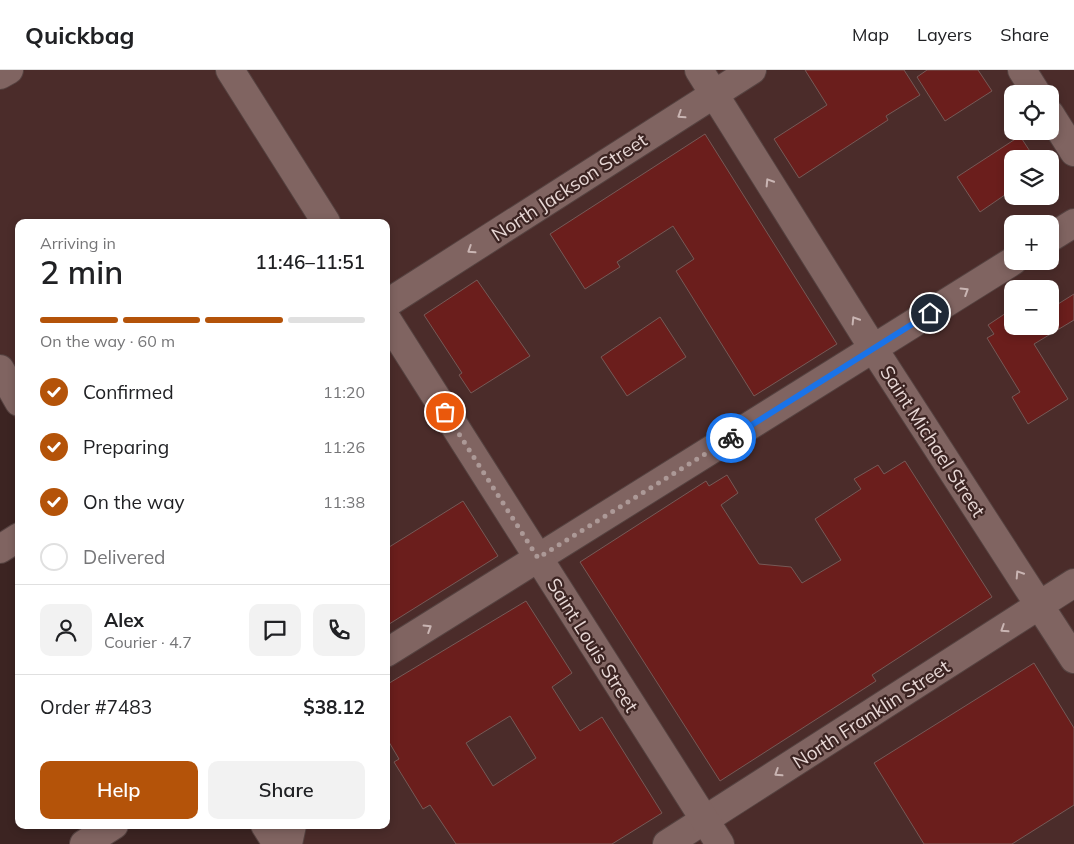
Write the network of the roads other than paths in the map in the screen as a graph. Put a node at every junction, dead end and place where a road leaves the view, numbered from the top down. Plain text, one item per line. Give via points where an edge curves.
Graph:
1 (9, 70) edge
2 (230, 70) edge
3 (699, 70) edge
4 (752, 70) edge
5 (1022, 70) edge
6 (0, 75) edge
7 (1031, 85) edge
8 (714, 94) junction
9 (1059, 128) edge
10 (1074, 152) edge
11 (324, 219) edge
12 (1074, 223) edge
13 (1059, 232) edge
14 (1004, 267) edge
15 (390, 301) edge
16 (390, 324) edge
17 (873, 348) junction
18 (0, 369) edge
19 (15, 395) edge
20 (15, 540) edge
21 (0, 549) edge
22 (538, 558) junction
23 (1074, 583) edge
24 (1040, 606) junction
25 (390, 650) edge
26 (1074, 659) edge
27 (704, 820) junction
28 (108, 829) edge
29 (267, 829) edge
30 (291, 829) edge
31 (84, 844) edge
32 (276, 844) edge
33 (288, 844) edge
34 (667, 844) edge
35 (720, 844) edge

1 - 6 street
2 - 11 street
3 - 8 street, Saint Michael Street
4 - 8 street, North Jackson Street
5 - 7 street
8 -> 15 street, North Jackson Street
17 -> 8 street, Saint Michael Street
9 - 10 street
12 - 13 street
17 -> 14 street
16 - 22 street, Saint Louis Street
17 - 22 street
24 -> 17 street, Saint Michael Street
18 - 19 street
20 - 21 street
25 -> 22 street
22 - 27 street, Saint Louis Street
23 - 24 street, North Franklin Street
24 - 26 street, Saint Michael Street
24 -> 27 street, North Franklin Street
27 - 34 street, North Franklin Street
27 - 35 street, Saint Louis Street
28 - 31 street
29 - 32 street
30 - 33 street

